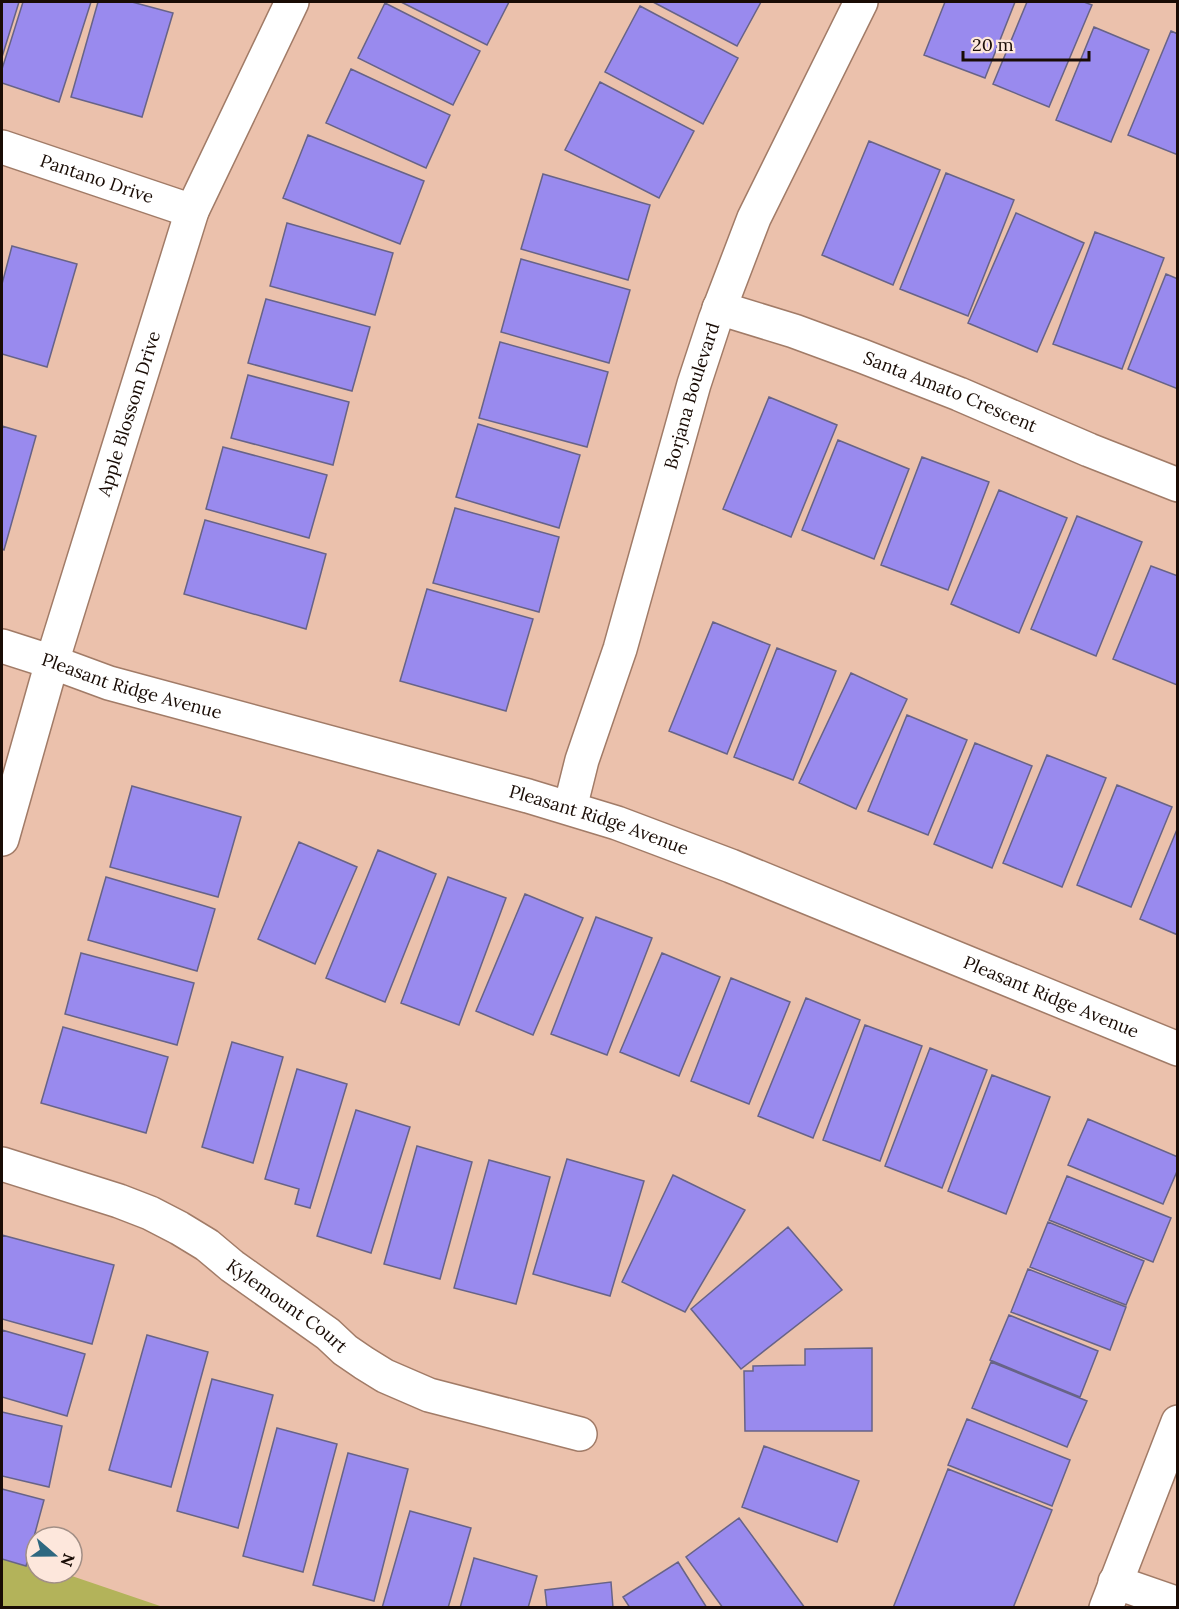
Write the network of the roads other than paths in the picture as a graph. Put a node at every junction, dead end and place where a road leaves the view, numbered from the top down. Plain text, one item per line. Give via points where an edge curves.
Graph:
1 (292, 2) edge
2 (861, 2) edge
3 (2, 147) edge
4 (192, 211) junction
5 (719, 308) junction
6 (1178, 485) edge
7 (2, 646) edge
8 (52, 662) junction
9 (570, 808) junction
10 (2, 839) edge
11 (1178, 1049) edge
12 (2, 1164) edge
13 (1178, 1422) edge
14 (580, 1434) dead end
15 (1111, 1595) edge
16 (1178, 1604) edge

1 - 4 street, Apple Blossom Drive
2 - 5 street, Borjana Boulevard via 754,218
3 - 4 street, Pantano Drive
4 - 8 street, Apple Blossom Drive
5 - 6 street, Santa Amato Crescent via 862,356
5 - 9 street, Borjana Boulevard
7 - 8 street, Pleasant Ridge Avenue
8 - 9 street, Pleasant Ridge Avenue via 109,682
8 - 10 street, Apple Blossom Drive
9 - 11 street, Pleasant Ridge Avenue via 730,866
12 - 14 street, Kylemount Court via 119,1201 179,1228 355,1357 406,1386
13 - 15 street
15 - 16 street

